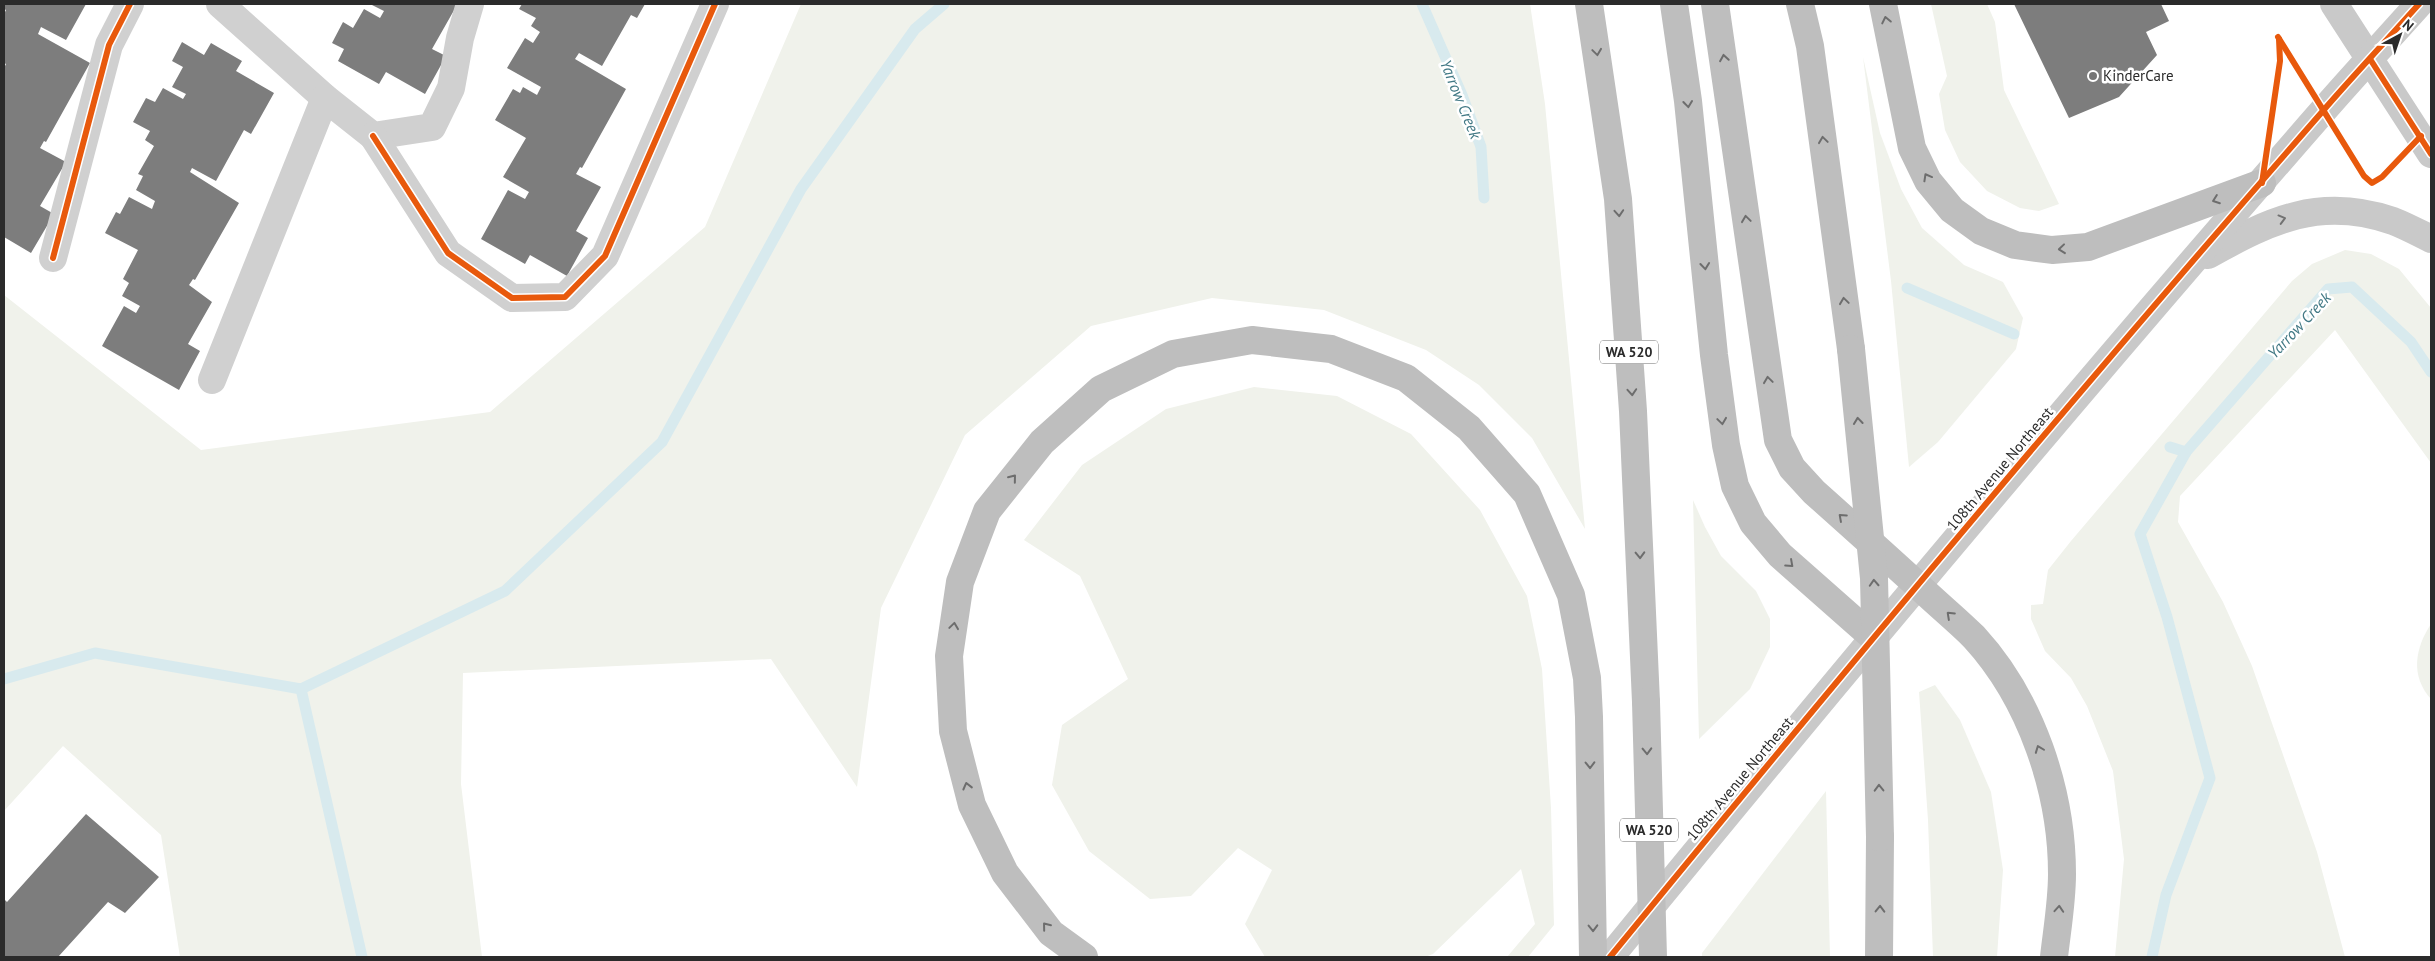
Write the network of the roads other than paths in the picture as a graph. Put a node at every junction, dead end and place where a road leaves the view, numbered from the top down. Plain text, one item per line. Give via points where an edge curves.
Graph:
1 (130, 4) edge
2 (470, 4) edge
3 (715, 4) edge
4 (1589, 4) edge
5 (1674, 4) edge
6 (1715, 4) edge
7 (1800, 4) edge
8 (1883, 4) edge
9 (2334, 4) edge
10 (2419, 4) edge
11 (232, 8) edge
12 (2370, 59) junction
13 (325, 98) junction
14 (373, 136) junction
15 (2431, 154) edge
16 (2262, 183) junction
17 (2431, 239) edge
18 (53, 258) dead end
19 (2191, 264) junction
20 (212, 380) dead end
21 (1918, 585) junction
22 (1874, 638) junction
23 (1084, 957) edge
24 (1593, 957) edge
25 (1610, 957) edge
26 (1653, 957) edge
27 (1879, 957) edge
28 (2054, 957) edge

1 - 18 street via 110,45
2 - 14 street via 451,88 432,127
3 - 14 street via 605,256 565,296 512,298 448,253
4 -> 26 highway, WA 520, bridge via 1618,199 1633,411
5 -> 22 highway via 1688,101 1714,355 1735,486 1753,523 1780,555
21 -> 6 highway via 1814,492 1792,468 1778,440
27 -> 7 highway, bridge via 1880,836 1874,578 1851,349 1810,46
16 -> 8 highway via 2088,247 2052,250 2015,245 1981,231 1952,210 1928,181 1912,148
9 - 12 main road
10 - 12 main road, 108th Avenue Northeast
11 - 13 street
12 - 15 main road
12 - 16 main road, 108th Avenue Northeast
13 - 14 street
13 - 20 street
16 - 19 main road, 108th Avenue Northeast
19 -> 17 main road via 2274,221 2303,213 2362,213 2394,221
19 - 21 main road, 108th Avenue Northeast
21 - 22 main road, 108th Avenue Northeast
28 -> 21 highway via 2062,875 2060,832 2040,750 2015,697 1988,655
22 - 25 main road, 108th Avenue Northeast
23 -> 24 highway via 1051,933 1005,873 972,805 953,732 949,656 959,591 986,511 1042,442 1101,389 1173,354 1252,340 1331,349 1406,378 1469,428 1527,494 1571,595 1587,678

